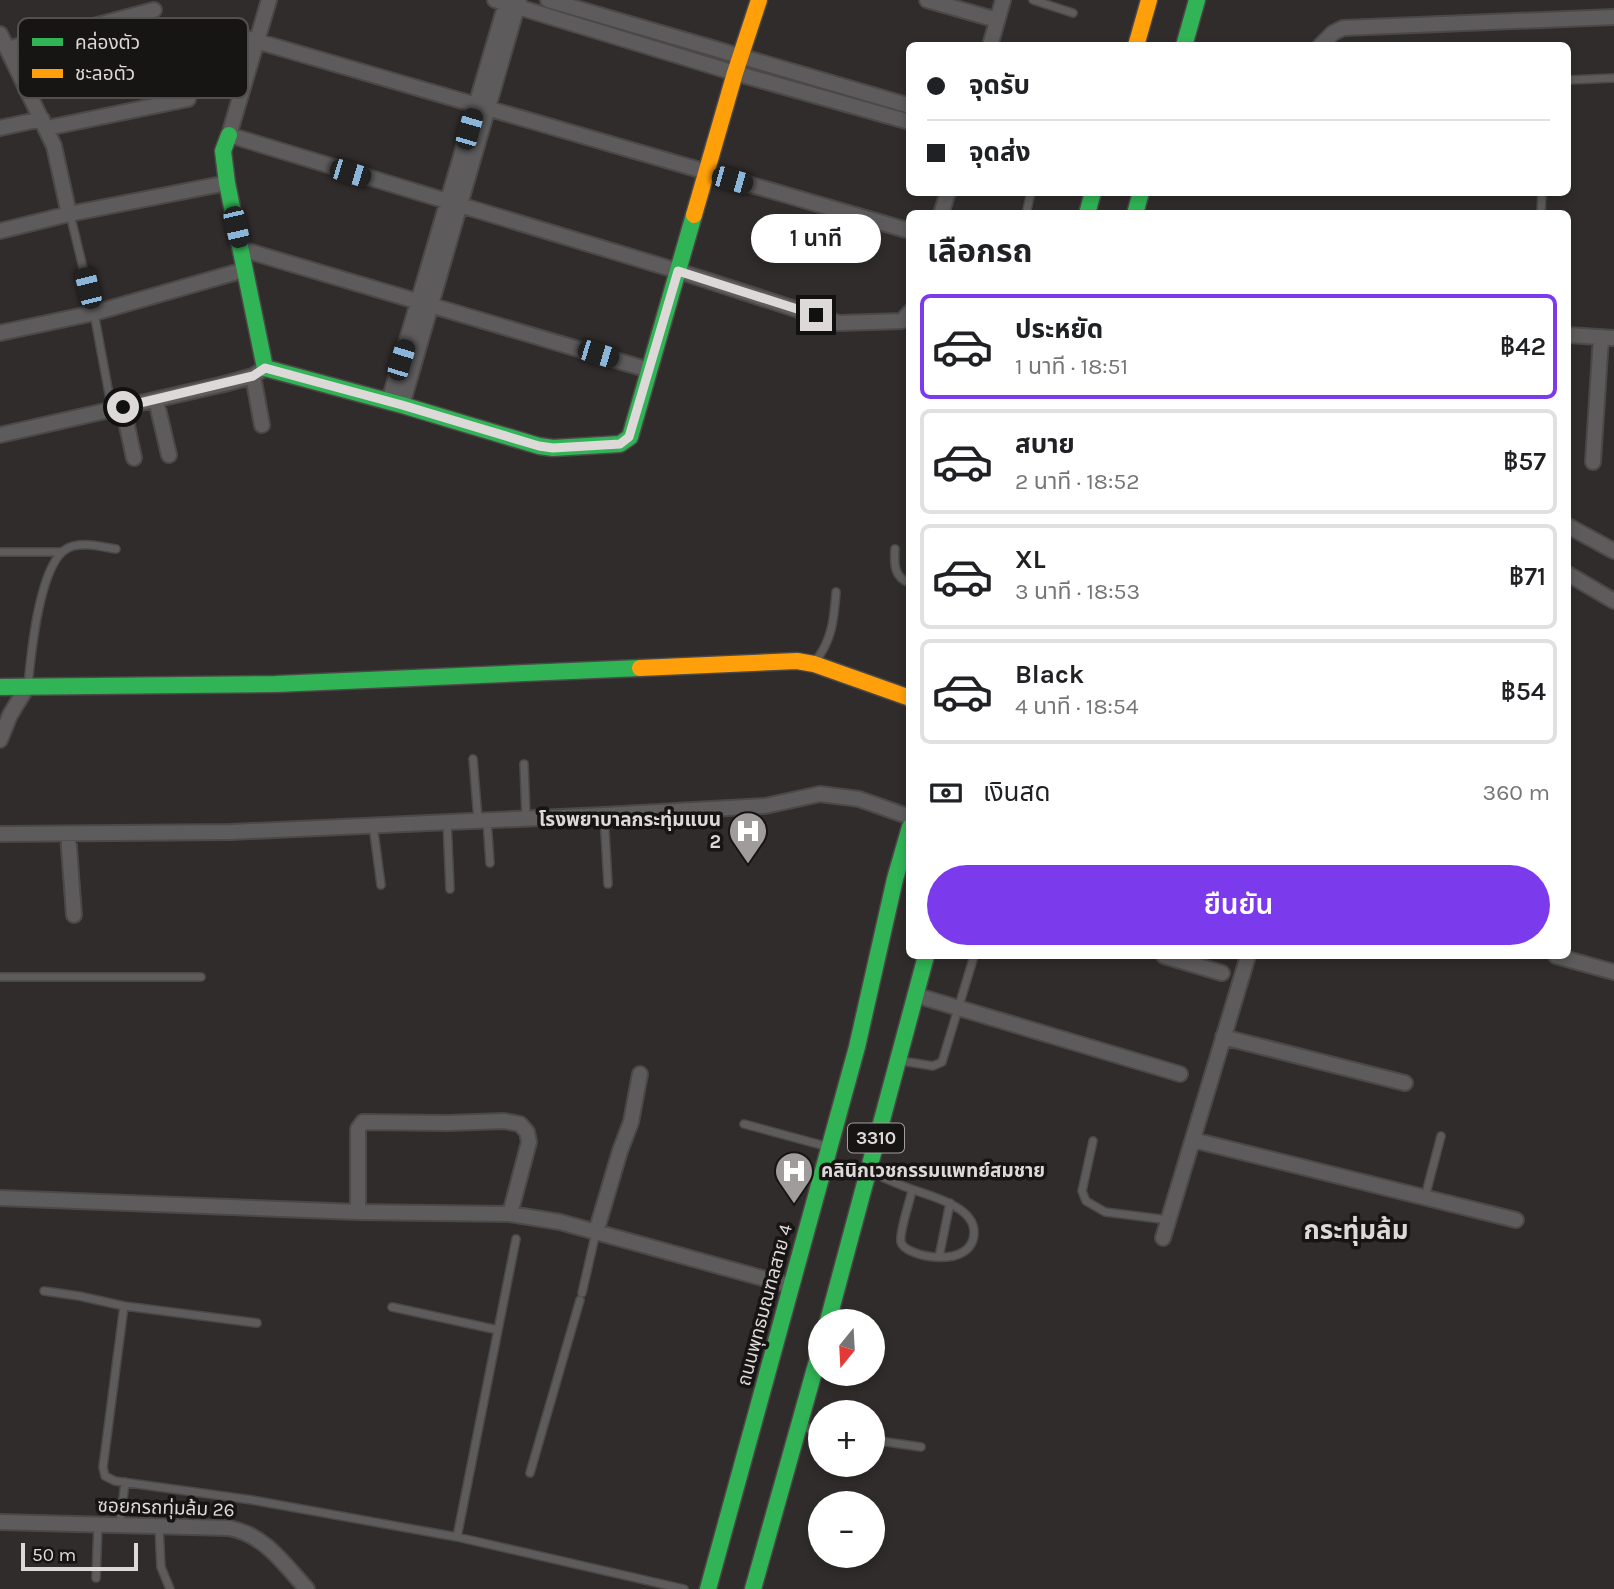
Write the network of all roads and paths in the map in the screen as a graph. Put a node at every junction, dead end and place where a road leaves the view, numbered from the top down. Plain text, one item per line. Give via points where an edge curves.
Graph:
1 (269, 0) edge
2 (548, 0) edge
3 (759, 0) edge
4 (927, 0) edge
5 (1003, 0) edge
6 (1033, 0) edge
7 (1149, 0) edge
8 (1197, 0) edge
9 (509, 2) edge
10 (154, 10) dead end
11 (1073, 13) dead end
12 (1614, 17) edge
13 (124, 18) edge
14 (997, 20) junction
15 (0, 34) edge
16 (248, 39) edge
17 (256, 42) junction
18 (991, 42) edge
19 (1137, 42) edge
20 (1185, 42) edge
21 (1324, 42) edge
22 (18, 46) edge
23 (7, 49) junction
24 (741, 57) junction
25 (248, 70) edge
26 (18, 71) edge
27 (735, 73) junction
28 (1614, 78) edge
29 (1571, 80) edge
30 (31, 98) edge
31 (240, 98) edge
32 (188, 100) dead end
33 (906, 105) edge
34 (482, 107) junction
35 (906, 121) edge
36 (44, 124) junction
37 (0, 128) edge
38 (229, 135) junction
39 (707, 172) junction
40 (226, 183) junction
41 (454, 204) junction
42 (69, 214) junction
43 (0, 230) edge
44 (906, 230) edge
45 (241, 249) junction
46 (244, 270) junction
47 (678, 271) junction
48 (425, 304) junction
49 (94, 313) junction
50 (906, 316) edge
51 (0, 332) edge
52 (1571, 335) edge
53 (1608, 338) edge
54 (649, 370) junction
55 (259, 372) junction
56 (156, 400) junction
57 (395, 403) junction
58 (118, 409) junction
59 (262, 425) dead end
60 (0, 435) edge
61 (169, 455) dead end
62 (134, 458) dead end
63 (1593, 462) dead end
64 (1571, 528) edge
65 (116, 549) dead end
66 (895, 549) dead end
67 (1614, 551) edge
68 (0, 552) edge
69 (62, 552) junction
70 (1571, 576) edge
71 (906, 582) edge
72 (836, 592) dead end
73 (1614, 601) edge
74 (814, 664) junction
75 (0, 687) edge
76 (27, 687) junction
77 (906, 697) edge
78 (0, 740) edge
79 (473, 759) dead end
80 (524, 764) dead end
81 (604, 815) junction
82 (906, 816) edge
83 (526, 817) junction
84 (482, 819) junction
85 (447, 821) junction
86 (373, 824) junction
87 (0, 834) edge
88 (68, 834) junction
89 (906, 841) edge
90 (490, 863) dead end
91 (381, 884) dead end
92 (608, 884) dead end
93 (450, 889) dead end
94 (74, 915) dead end
95 (925, 959) edge
96 (973, 959) edge
97 (1174, 959) edge
98 (1247, 959) edge
99 (1567, 959) edge
100 (1614, 972) edge
101 (1222, 973) dead end
102 (0, 977) edge
103 (201, 977) dead end
104 (915, 995) junction
105 (959, 1007) junction
106 (1223, 1037) junction
107 (897, 1060) junction
108 (640, 1074) dead end
109 (1180, 1074) dead end
110 (1405, 1083) dead end
111 (744, 1124) dead end
112 (1441, 1136) dead end
113 (1193, 1140) junction
114 (1093, 1141) dead end
115 (830, 1147) junction
116 (867, 1170) junction
117 (912, 1189) junction
118 (1425, 1197) junction
119 (0, 1198) edge
120 (950, 1203) junction
121 (358, 1212) junction
122 (510, 1214) junction
123 (1170, 1220) junction
124 (1516, 1220) dead end
125 (596, 1232) junction
126 (1163, 1238) dead end
127 (516, 1239) dead end
128 (939, 1257) junction
129 (792, 1286) junction
130 (44, 1292) dead end
131 (124, 1306) junction
132 (392, 1307) dead end
133 (831, 1309) edge
134 (257, 1323) dead end
135 (498, 1330) junction
136 (811, 1386) edge
137 (800, 1427) junction
138 (808, 1429) edge
139 (885, 1442) edge
140 (920, 1447) dead end
141 (530, 1473) dead end
142 (125, 1482) junction
143 (0, 1522) edge
144 (98, 1525) junction
145 (120, 1525) junction
146 (159, 1526) junction
147 (457, 1537) junction
148 (96, 1578) dead end
149 (170, 1589) edge
150 (307, 1589) edge
151 (684, 1589) edge
152 (708, 1589) edge
153 (753, 1589) edge

1 - 17 street
2 - 24 street
3 - 24 street
4 - 14 street
5 - 14 street
6 - 11 lane
7 - 19 street
8 - 20 street
9 - 27 street
9 - 34 street
10 - 13 street
12 - 21 street via 1343,28
14 - 18 street
15 - 23 street
16 - 17 street
17 - 25 street
17 - 34 street
22 - 23 street
23 - 26 street
24 - 27 street
24 - 33 street
27 - 35 street
27 - 39 street
28 - 29 lane
30 - 36 street
31 - 38 street
32 - 36 street
34 - 39 street
34 - 41 street
36 - 37 street
36 - 42 street via 65,185
38 - 40 street via 223,151
38 - 41 street
39 - 44 street
39 - 47 street
40 - 42 street
40 - 45 street
41 - 47 street
41 - 48 street
42 - 43 street
42 - 49 lane
45 - 46 street
45 - 48 street
46 - 49 street
46 - 55 street
47 - 50 street via 839,323 902,321
47 - 54 street
48 - 54 street
48 - 57 street
49 - 51 street
49 - 58 lane
52 - 53 street
53 - 63 street
54 - 57 street via 629,437 620,444 539,446
55 - 56 street
55 - 57 street
55 - 59 street
56 - 58 street
56 - 61 street
58 - 60 street
58 - 62 street
64 - 67 street
65 - 69 lane via 74,546
66 - 71 lane via 897,575
68 - 69 lane
69 - 76 lane via 51,568 35,619
70 - 73 street
72 - 74 lane via 833,629
74 - 76 street via 655,666 276,684
74 - 77 street
75 - 76 street
76 - 78 street
79 - 84 lane
80 - 83 lane
81 - 82 street via 765,806 820,794 859,799
81 - 83 street
81 - 92 lane
83 - 84 street
84 - 85 street
84 - 90 lane
85 - 86 street
85 - 93 lane
86 - 88 street
86 - 91 lane
87 - 88 street
88 - 94 street
89 - 115 street, ถนนพุทธมณฑลสาย 4 / 3310
95 - 104 street, 3310
96 - 105 lane
97 - 101 street
98 - 106 street
99 - 100 street
102 - 103 lane
104 - 105 street
104 - 107 street, 3310
105 - 107 lane via 942,1062 933,1066
105 - 109 street
106 - 110 street
106 - 113 street
107 - 116 street, 3310
108 - 125 street via 631,1122
111 - 115 lane
112 - 118 lane
113 - 118 street
113 - 123 street
114 - 123 lane via 1082,1191 1086,1201 1105,1212
115 - 129 street, ถนนพุทธมณฑลสาย 4 / 3310
116 - 117 lane
116 - 133 street, 3310
117 - 120 lane
117 - 128 lane via 901,1243 911,1252
118 - 124 street
119 - 121 street
120 - 128 lane
120 - 128 lane via 971,1220 974,1232 961,1254
121 - 122 street
121 - 122 street via 358,1129 363,1122 504,1121 520,1124 528,1142
122 - 125 street
123 - 126 street
125 - 129 street
125 - 141 lane
127 - 135 lane
129 - 152 street, ถนนพุทธมณฑลสาย 4 / 3310
130 - 131 lane
131 - 134 lane
131 - 142 lane via 103,1472 108,1479
132 - 135 lane
135 - 147 lane
136 - 137 street
137 - 138 lane
137 - 153 street
139 - 140 lane
142 - 145 lane
142 - 147 lane
143 - 144 street, ซอยกรถทุ่มล้ม 26
144 - 145 street, ซอยกรถทุ่มล้ม 26
144 - 148 lane
145 - 146 street, ซอยกรถทุ่มล้ม 26
146 - 149 lane via 161,1567
146 - 150 street, ซอยกรถทุ่มล้ม 26 via 246,1531 266,1544
147 - 151 lane

